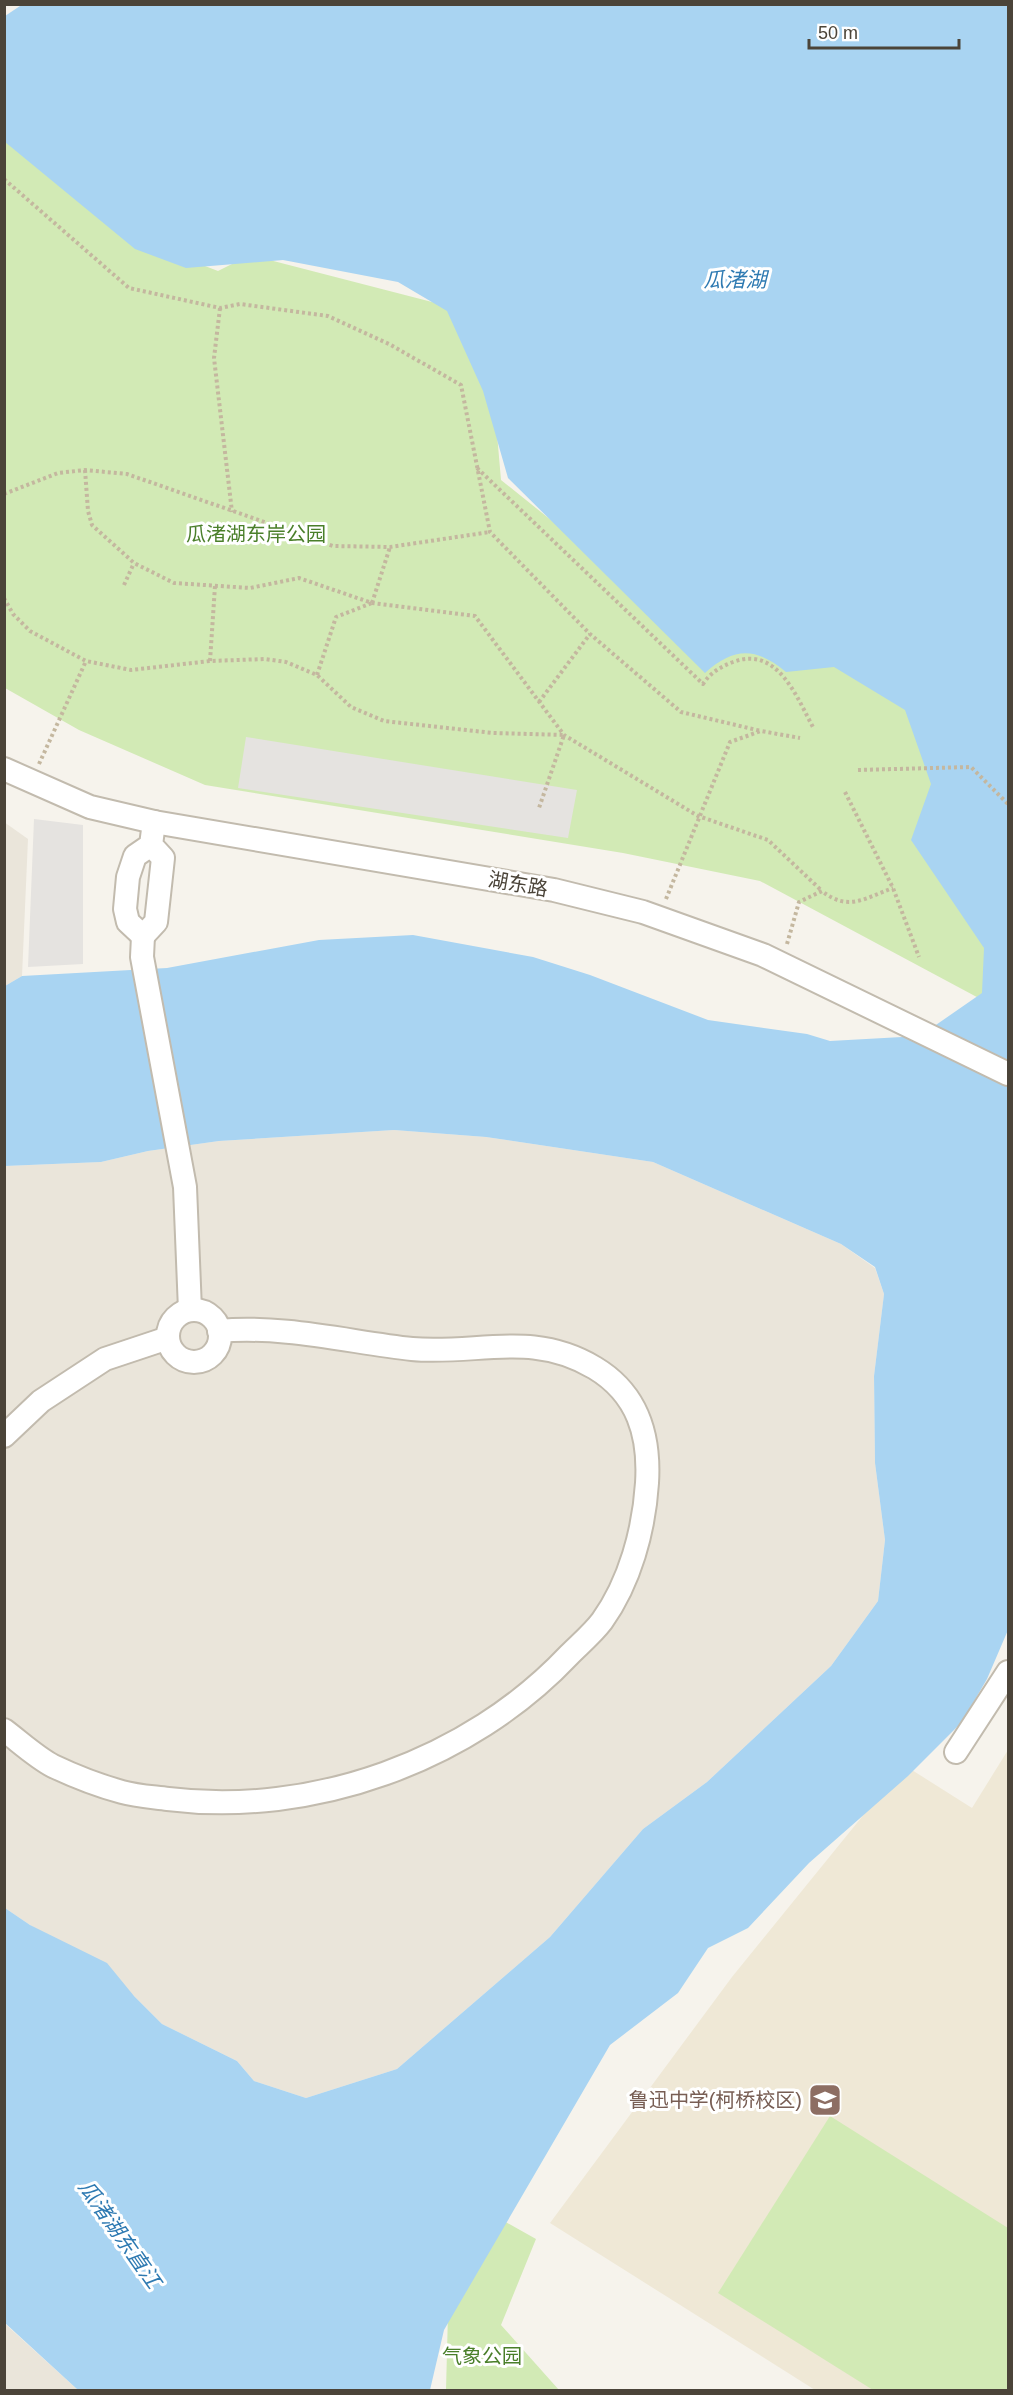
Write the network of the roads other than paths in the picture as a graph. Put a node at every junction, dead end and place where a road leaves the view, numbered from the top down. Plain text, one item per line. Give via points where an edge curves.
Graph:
1 (4, 770) edge
2 (154, 822) junction
3 (151, 845) junction
4 (142, 946) junction
5 (1008, 1074) edge
6 (190, 1310) junction
7 (219, 1331) junction
8 (168, 1338) junction
9 (4, 1436) edge
10 (1008, 1672) edge
11 (4, 1730) edge
12 (956, 1752) dead end

1 - 2 street, 湖东路 via 90,807
2 - 3 street
2 - 5 street, 湖东路 via 554,890 659,918 782,964
3 - 4 street via 164,858 156,922
3 - 4 street via 135,856 125,909
4 - 6 street via 185,1187
6 - 7 street via 211,1316
6 - 8 street via 172,1321
7 - 8 street via 212,1354 197,1361 181,1359
7 - 11 street via 271,1330 418,1349 512,1345 566,1355 595,1368 621,1388 644,1426 646,1502 624,1581 601,1621 523,1699 453,1744 374,1778 266,1802 199,1802 123,1793 51,1765
8 - 9 street via 105,1359 41,1401
10 - 12 street

